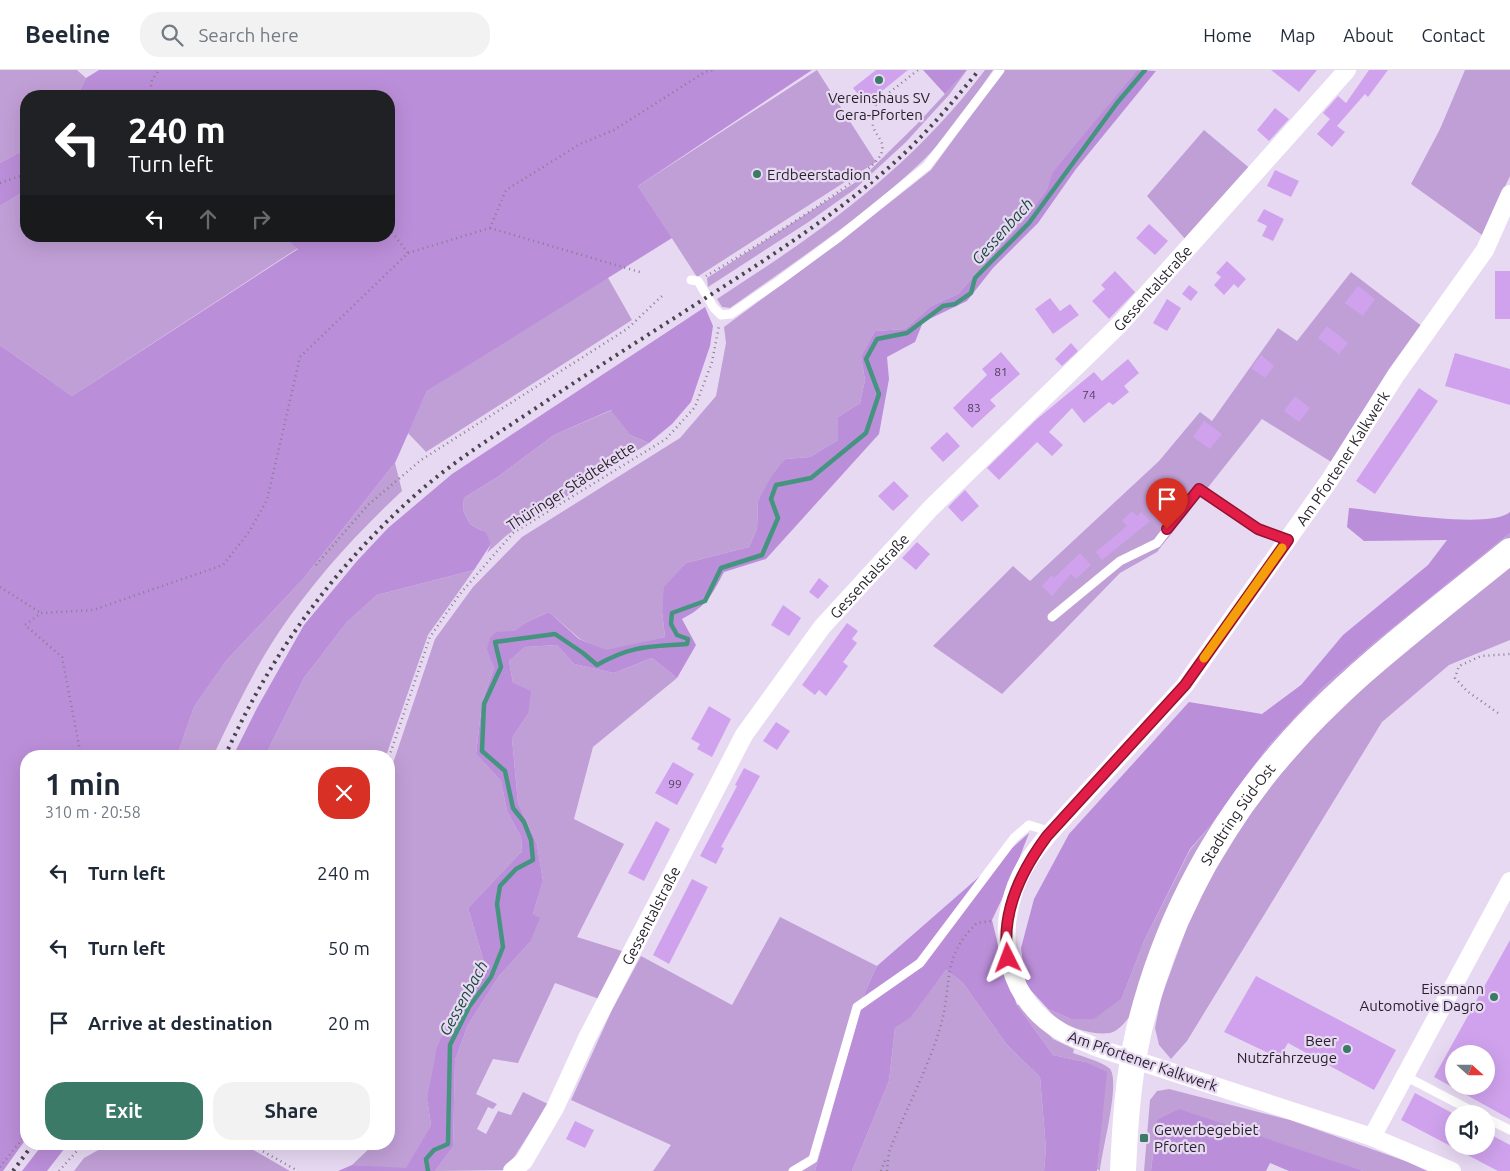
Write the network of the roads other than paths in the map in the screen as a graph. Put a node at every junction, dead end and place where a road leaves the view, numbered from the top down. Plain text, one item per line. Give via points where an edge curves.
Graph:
1 (1000, 70) edge
2 (1347, 70) edge
3 (1510, 194) edge
4 (695, 280) road end
5 (1288, 540) junction
6 (1510, 551) edge
7 (1052, 617) dead end
8 (1051, 832) junction
9 (1510, 881) edge
10 (1134, 1060) junction
11 (1405, 1076) junction
12 (1461, 1105) edge
13 (1495, 1122) edge
14 (1510, 1130) edge
15 (1372, 1137) junction
16 (512, 1171) edge
17 (793, 1171) edge
18 (1123, 1171) edge
19 (1452, 1171) edge

1 - 4 lane via 927,166 779,281 731,314 721,315
2 - 16 street, Gessentalstraße via 1120,324 930,509 822,627 744,735 554,1108 524,1161
3 - 5 street, Am Pfortener Kalkwerk via 1485,250 1396,375 1329,482
5 - 7 lane via 1258,529 1199,489 1156,543 1120,561
5 - 8 street, Am Pfortener Kalkwerk via 1185,685
6 - 10 main road, Stadtring Süd-Ost via 1331,700 1292,741 1234,813 1189,888 1168,938 1152,984
8 - 10 street, Am Pfortener Kalkwerk via 1028,861 1013,896 1006,947 1010,969 1019,993 1059,1031
8 - 17 lane via 1029,825 1014,838 920,963 857,1007 813,1159
9 - 11 street
10 - 15 street, Am Pfortener Kalkwerk
10 - 18 main road, Stadtring Süd-Ost
11 - 12 lane
11 - 15 street
13 - 14 lane
15 - 19 street, Am Pfortener Kalkwerk

